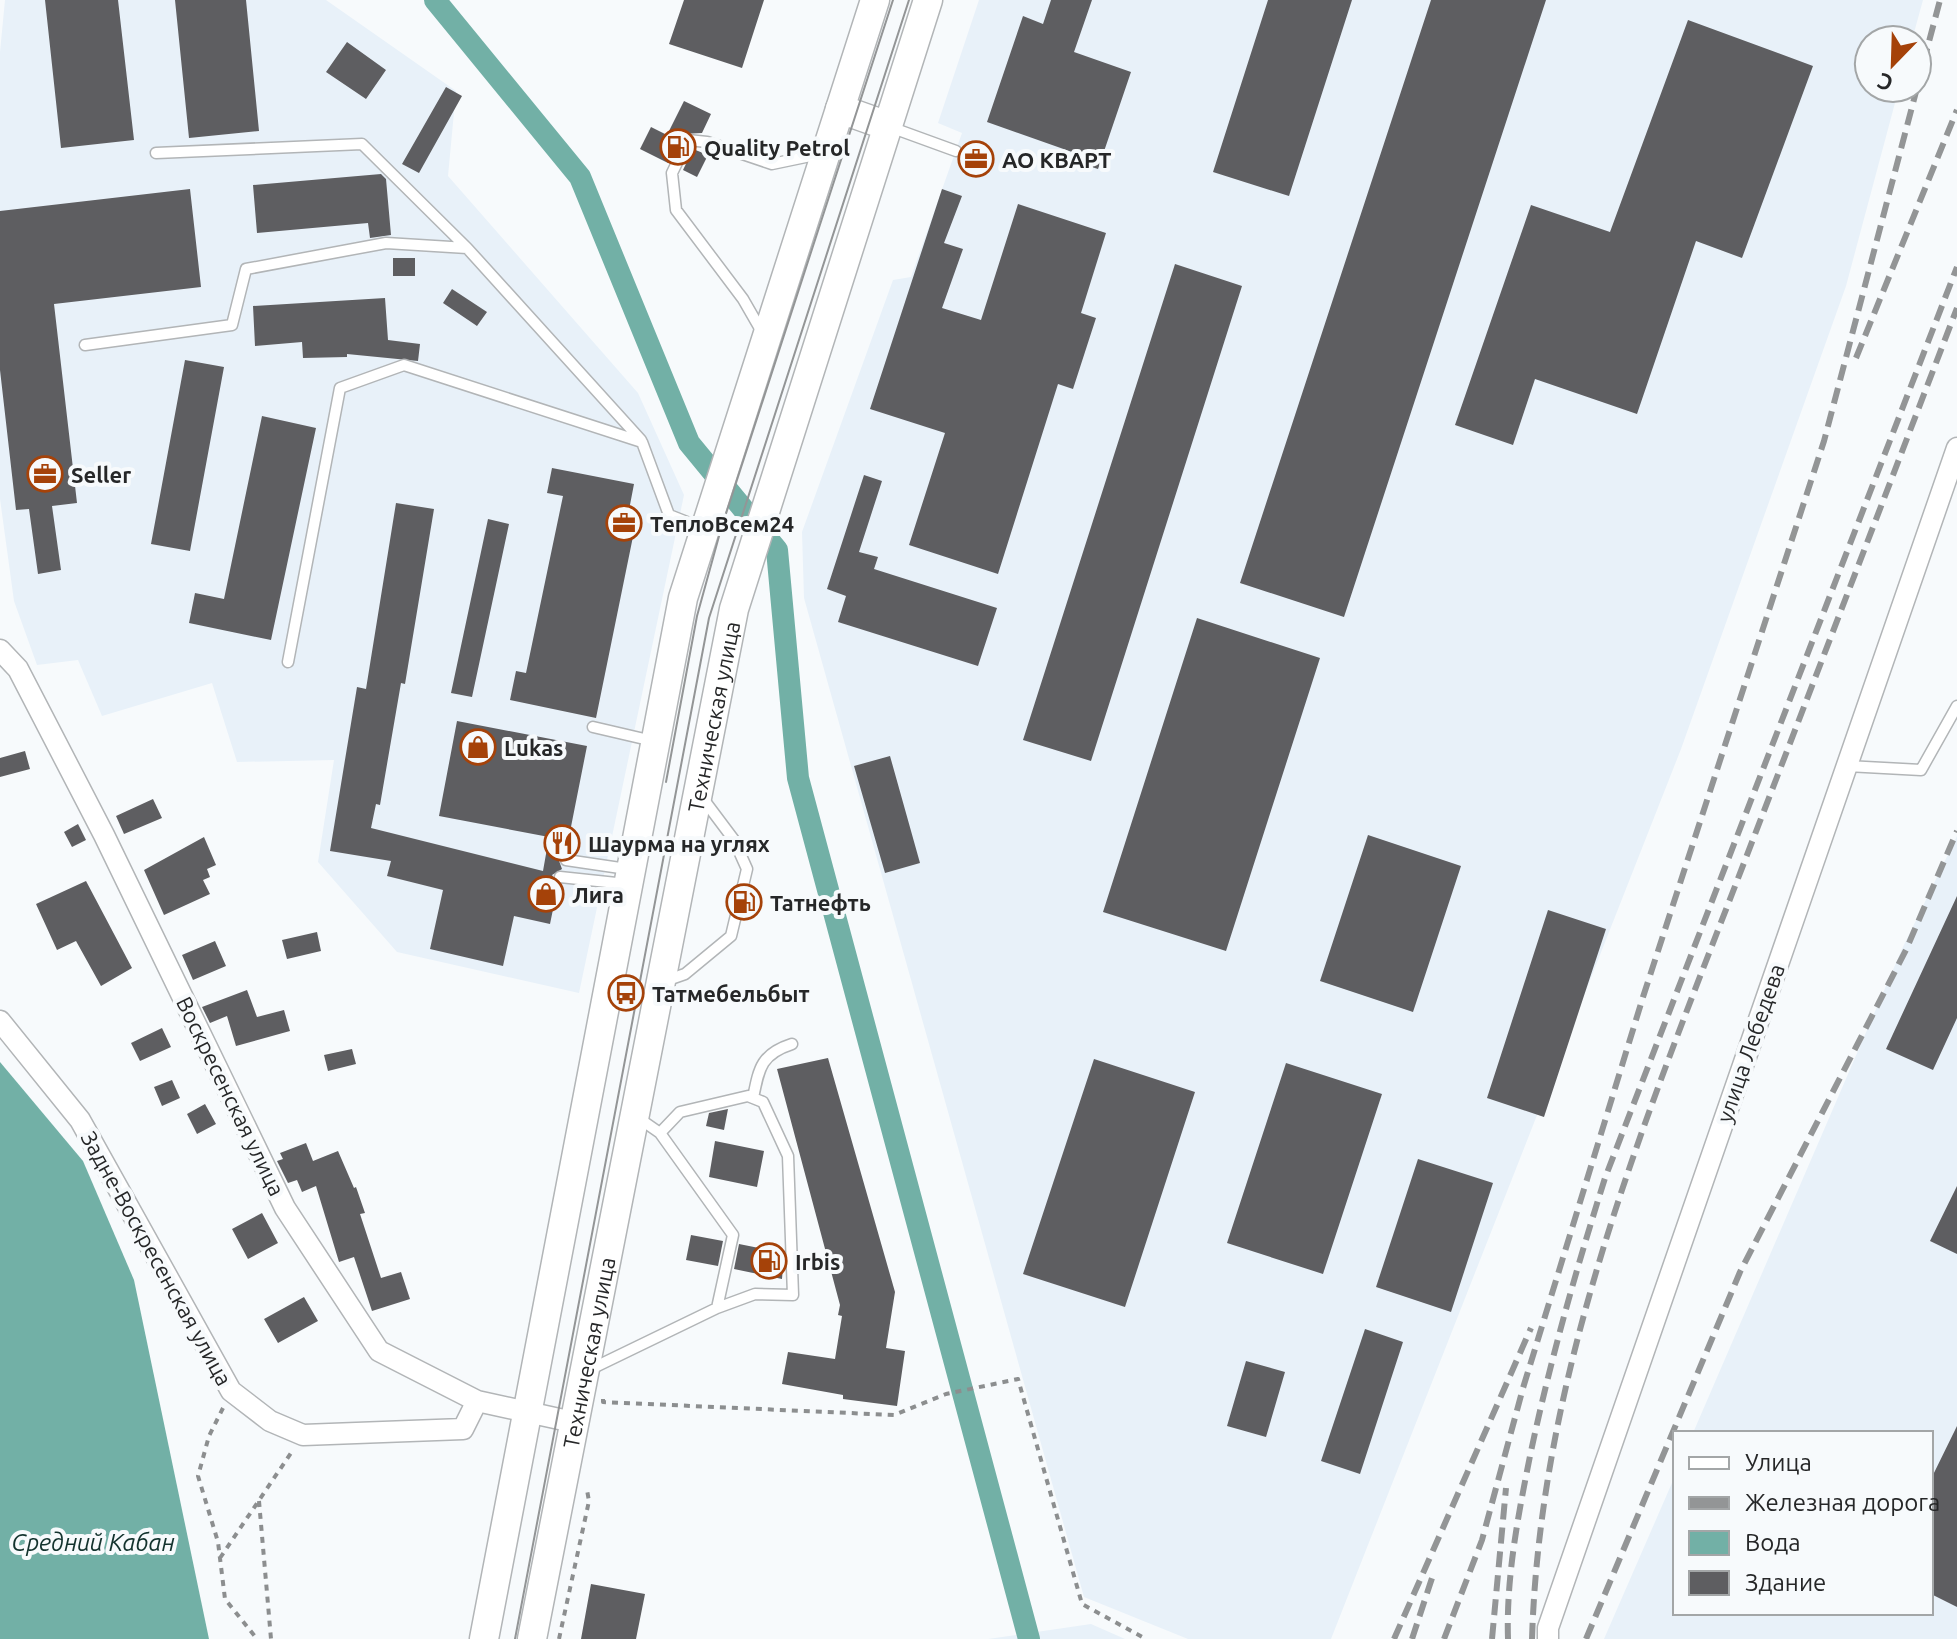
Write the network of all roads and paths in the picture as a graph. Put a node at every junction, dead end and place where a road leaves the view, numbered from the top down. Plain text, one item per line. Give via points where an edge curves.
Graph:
1 (875, 0) edge
2 (928, 0) edge
3 (840, 109) junction
4 (888, 126) junction
5 (956, 151) dead end
6 (156, 153) dead end
7 (826, 153) junction
8 (467, 248) junction
9 (766, 340) junction
10 (85, 345) dead end
11 (642, 442) junction
12 (1957, 448) edge
13 (642, 475) dead end
14 (656, 479) junction
15 (707, 521) junction
16 (0, 650) edge
17 (288, 662) dead end
18 (1957, 706) edge
19 (593, 727) dead end
20 (655, 741) junction
21 (1847, 766) junction
22 (698, 791) junction
23 (566, 860) dead end
24 (560, 877) dead end
25 (629, 877) junction
26 (660, 983) junction
27 (0, 1021) edge
28 (792, 1044) dead end
29 (753, 1098) junction
30 (634, 1115) junction
31 (660, 1133) junction
32 (717, 1308) junction
33 (598, 1366) junction
34 (231, 1391) junction
35 (477, 1401) junction
36 (526, 1412) junction
37 (573, 1422) junction
38 (303, 1435) junction
39 (584, 1485) dead end
40 (259, 1498) junction
41 (220, 1558) junction
42 (257, 1639) edge
43 (271, 1639) edge
44 (484, 1639) edge
45 (532, 1639) edge
46 (559, 1639) edge
47 (1146, 1639) edge
48 (1548, 1639) edge

1 - 3 main road
2 - 4 main road, Техническая улица
3 - 4 main road
3 - 7 main road
4 - 5 lane
4 - 22 main road, Техническая улица via 734,609
6 - 8 lane via 362,144
7 - 9 main road
7 - 9 lane via 772,164 688,140 672,173 676,210 743,299
8 - 10 lane via 386,243 246,269 232,325
8 - 11 lane
9 - 15 main road
11 - 14 lane
11 - 17 lane via 404,365 340,388
12 - 21 street, улица Лебедева
13 - 14 lane
14 - 15 lane via 669,515
15 - 20 main road via 683,598
16 - 35 street, Воскресенская улица via 18,669 104,835 285,1208 379,1351
18 - 21 lane via 1921,770
19 - 20 lane
20 - 25 main road
21 - 48 street, улица Лебедева via 1553,1612
22 - 26 main road, Техническая улица
22 - 26 lane via 734,840 747,869 731,936 685,974
23 - 25 lane
24 - 25 lane
25 - 36 main road
26 - 30 main road, Техническая улица
27 - 34 street, Задне-Воскресенская улица via 80,1120
28 - 29 lane via 760,1061
29 - 31 lane via 680,1112
29 - 32 lane via 763,1102 788,1156 793,1295 755,1294
30 - 31 lane
30 - 33 main road, Техническая улица
31 - 32 lane via 733,1235
32 - 33 lane
33 - 37 main road, Техническая улица
33 - 47 path via 603,1402 894,1415 946,1394 1018,1379 1082,1604
34 - 38 street, Задне-Воскресенская улица via 270,1421
34 - 41 path via 209,1436 198,1476
35 - 36 street, Воскресенская улица
35 - 38 street, Задне-Воскресенская улица via 463,1429
36 - 37 street, Воскресенская улица
36 - 44 main road
37 - 45 main road, Техническая улица
38 - 40 path
39 - 46 path via 589,1501
40 - 41 path
40 - 43 path
41 - 42 path via 225,1599

